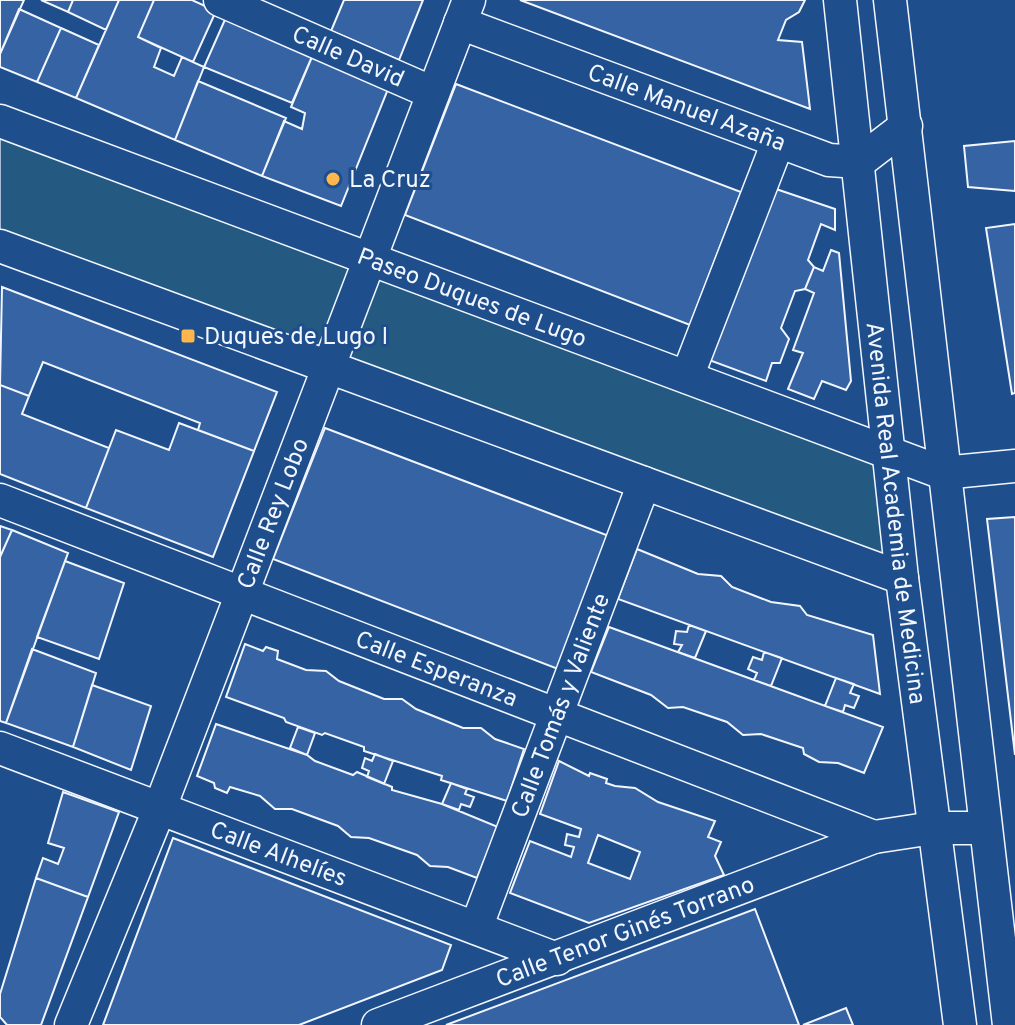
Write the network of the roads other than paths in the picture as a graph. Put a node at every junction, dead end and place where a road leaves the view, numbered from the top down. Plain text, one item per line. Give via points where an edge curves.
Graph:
1 (220, 0) edge
2 (840, 0) edge
3 (890, 0) edge
4 (464, 12) edge
5 (433, 93) junction
6 (0, 121) edge
7 (906, 126) junction
8 (778, 142) junction
9 (859, 162) junction
10 (0, 246) edge
11 (370, 259) junction
12 (328, 367) junction
13 (687, 377) junction
14 (890, 453) junction
15 (1015, 466) edge
16 (943, 473) junction
17 (644, 483) junction
18 (0, 500) edge
19 (951, 546) junction
20 (902, 578) junction
21 (241, 595) junction
22 (554, 715) junction
23 (0, 748) edge
24 (159, 810) junction
25 (933, 828) junction
26 (985, 828) junction
27 (874, 837) junction
28 (476, 928) junction
29 (557, 959) junction
30 (71, 1025) edge
31 (378, 1025) edge
32 (960, 1025) edge
33 (1009, 1025) edge

1 - 5 street, Calle David
2 - 9 street, Avenida Real Academia de Medicina
3 - 7 street, Avenida Real Academia de Medicina
4 - 5 street, Calle Rey Lobo
4 - 8 street, Calle Manuel Azaña
5 - 11 street, Calle Rey Lobo
6 - 11 street, Paseo Duques de Lugo
7 - 9 street
7 - 16 street, Avenida Real Academia de Medicina
8 - 9 street, Calle Manuel Azaña via 829,160
8 - 13 street
9 - 14 street, Avenida Real Academia de Medicina
10 - 12 street
11 - 12 street, Calle Rey Lobo
11 - 13 street, Paseo Duques de Lugo
12 - 17 street
12 - 21 street, Calle Rey Lobo
13 - 14 street, Paseo Duques de Lugo
14 - 16 street, Paseo Duques de Lugo
14 - 20 street, Avenida Real Academia de Medicina
15 - 16 street
16 - 19 street, Avenida Real Academia de Medicina
17 - 20 street
17 - 22 street, Calle Tomás y Valiente
18 - 21 street, Calle Esperanza
19 - 20 street
19 - 26 street, Avenida Real Academia de Medicina
20 - 25 street, Avenida Real Academia de Medicina
21 - 22 street, Calle Esperanza
21 - 24 street, Calle Rey Lobo
22 - 27 street, Calle Esperanza
22 - 28 street, Calle Tomás y Valiente
23 - 24 street, Calle Alhelíes
24 - 28 street, Calle Alhelíes
24 - 30 street, Calle Rey Lobo
25 - 26 street, Calle Tenor Ginés Torrano
25 - 27 street, Calle Tenor Ginés Torrano
25 - 32 street, Avenida Real Academia de Medicina
26 - 33 street, Avenida Real Academia de Medicina
27 - 29 street, Calle Tenor Ginés Torrano
28 - 29 street, Calle Alhelíes
29 - 31 street, Calle Tenor Ginés Torrano

